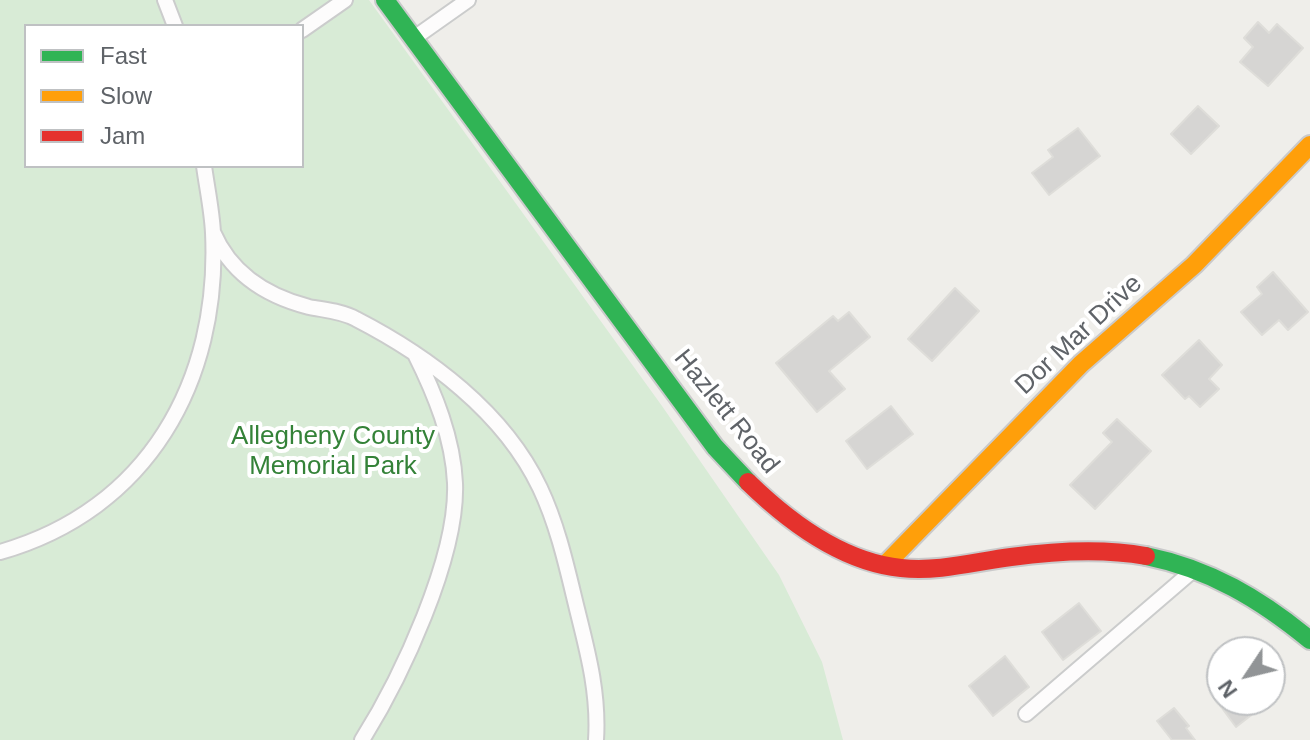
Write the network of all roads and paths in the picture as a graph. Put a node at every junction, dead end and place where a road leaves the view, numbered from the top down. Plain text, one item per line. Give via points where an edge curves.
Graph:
1 (165, 0) edge
2 (345, 0) edge
3 (385, 0) edge
4 (468, 0) edge
5 (174, 24) edge
6 (304, 29) edge
7 (413, 39) junction
8 (1310, 145) edge
9 (204, 168) edge
10 (213, 232) junction
11 (414, 352) junction
12 (0, 552) edge
13 (885, 565) junction
14 (1197, 567) junction
15 (1310, 640) edge
16 (1026, 714) dead end
17 (362, 740) edge
18 (596, 740) edge

1 - 5 lane
2 - 6 lane
3 - 7 street, Hazlett Road
4 - 7 lane
7 - 13 street, Hazlett Road via 740,476 816,535
8 - 13 street, Dor Mar Drive via 1194,265 1081,364
9 - 10 lane
10 - 11 lane via 226,256 254,285 282,300 351,316
10 - 12 lane via 200,353 172,423 124,484 91,510
11 - 17 lane via 452,455 453,511 410,650
11 - 18 lane via 472,398 539,485 566,562 592,670
13 - 14 street, Hazlett Road via 937,567 1106,552 1171,558
14 - 15 street, Hazlett Road via 1249,593
14 - 16 lane

